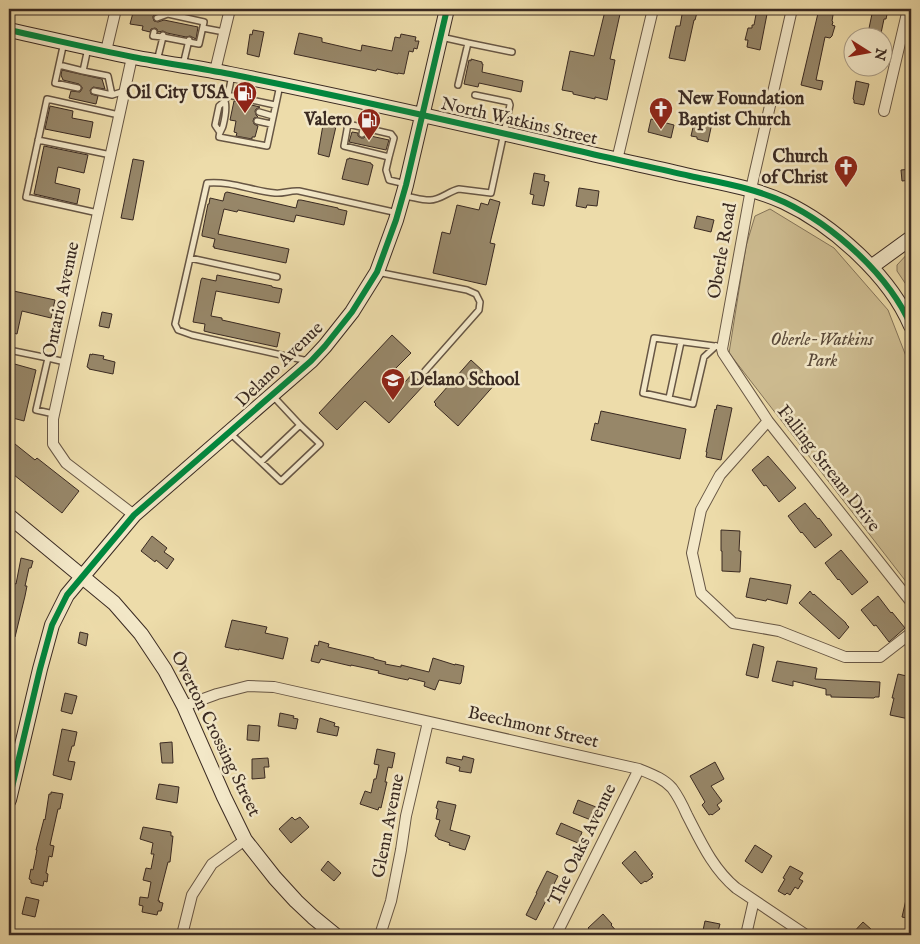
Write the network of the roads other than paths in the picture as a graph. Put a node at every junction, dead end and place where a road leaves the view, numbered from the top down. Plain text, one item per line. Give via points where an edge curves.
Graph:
1 (116, 9) edge
2 (230, 9) edge
3 (447, 9) edge
4 (653, 9) edge
5 (792, 9) edge
6 (908, 9) edge
7 (168, 14) junction
8 (180, 16) junction
9 (157, 18) dead end
10 (193, 19) junction
11 (166, 20) dead end
12 (178, 23) dead end
13 (192, 26) dead end
14 (203, 28) junction
15 (9, 30) edge
16 (154, 32) dead end
17 (224, 32) junction
18 (163, 36) junction
19 (441, 37) junction
20 (188, 41) junction
21 (64, 42) junction
22 (468, 43) junction
23 (88, 47) junction
24 (106, 51) junction
25 (512, 52) dead end
26 (132, 57) junction
27 (157, 61) junction
28 (59, 65) junction
29 (183, 66) junction
30 (82, 72) junction
31 (215, 72) junction
32 (232, 74) junction
33 (253, 79) junction
34 (280, 85) junction
35 (458, 85) dead end
36 (75, 86) dead end
37 (95, 90) dead end
38 (125, 91) junction
39 (112, 95) junction
40 (228, 95) junction
41 (475, 95) dead end
42 (249, 99) junction
43 (368, 104) junction
44 (228, 105) junction
45 (276, 105) junction
46 (884, 111) dead end
47 (259, 112) dead end
48 (120, 115) junction
49 (423, 115) junction
50 (273, 116) junction
51 (257, 121) dead end
52 (271, 124) junction
53 (219, 131) junction
54 (363, 131) junction
55 (504, 134) junction
56 (38, 140) junction
57 (111, 155) junction
58 (389, 157) junction
59 (617, 160) junction
60 (750, 189) junction
61 (405, 190) junction
62 (98, 213) junction
63 (398, 213) junction
64 (911, 238) edge
65 (190, 258) junction
66 (871, 267) junction
67 (377, 272) junction
68 (277, 277) dead end
69 (911, 326) edge
70 (680, 342) junction
71 (721, 349) junction
72 (9, 350) edge
73 (48, 358) junction
74 (311, 361) junction
75 (65, 362) junction
76 (425, 371) dead end
77 (272, 395) junction
78 (669, 398) junction
79 (54, 414) junction
80 (768, 421) junction
81 (300, 425) junction
82 (230, 432) junction
83 (261, 462) junction
84 (134, 515) junction
85 (9, 516) edge
86 (82, 576) junction
87 (911, 602) edge
88 (911, 633) edge
89 (184, 706) junction
90 (428, 722) junction
91 (639, 769) junction
92 (9, 800) edge
93 (245, 840) junction
94 (754, 900) junction
95 (182, 935) edge
96 (336, 935) edge
97 (380, 935) edge
98 (556, 935) edge
99 (746, 935) edge
100 (806, 935) edge

1 - 24 street
2 - 17 street
3 - 19 main road, Delano Avenue
4 - 59 street
5 - 60 street, Oberle Road
6 - 46 street
7 - 8 lane
7 - 9 lane
7 - 11 lane
8 - 10 lane
8 - 12 lane
10 - 13 lane
10 - 14 lane via 204,22
14 - 17 lane
14 - 20 lane via 199,44
15 - 21 main road, North Watkins Street
16 - 18 lane via 153,36
17 - 31 street
18 - 20 lane
18 - 27 lane
19 - 22 lane
19 - 49 main road, Delano Avenue
20 - 29 lane
21 - 23 main road, North Watkins Street
21 - 28 lane
22 - 25 lane
22 - 35 lane
23 - 24 main road, North Watkins Street
23 - 30 lane
24 - 26 main road, North Watkins Street
26 - 27 main road, North Watkins Street
26 - 38 street, Ontario Avenue
27 - 29 main road, North Watkins Street
28 - 30 lane
28 - 36 lane via 55,83
29 - 31 main road, North Watkins Street
30 - 39 lane via 108,76
31 - 32 main road, North Watkins Street
32 - 33 main road, North Watkins Street
32 - 40 lane
33 - 34 main road, North Watkins Street
33 - 42 lane
34 - 43 main road, North Watkins Street
34 - 45 lane
37 - 39 lane
38 - 39 lane
38 - 48 street, Ontario Avenue
40 - 42 lane
40 - 44 lane
41 - 55 lane via 509,102
42 - 45 lane
43 - 49 main road, North Watkins Street
43 - 54 lane
44 - 53 lane via 228,115
44 - 53 lane via 219,106 215,125
45 - 50 lane
47 - 50 lane
48 - 56 lane via 47,99
48 - 57 street, Ontario Avenue
49 - 55 main road, North Watkins Street
49 - 61 main road, Delano Avenue
50 - 52 lane
51 - 52 lane
52 - 53 lane via 266,146 219,137
54 - 58 lane via 391,134 394,138
54 - 58 lane via 348,124 344,146 377,151
55 - 59 main road, North Watkins Street
55 - 61 lane via 491,193 454,190 429,200
56 - 57 lane
56 - 62 lane via 26,197
57 - 62 street, Ontario Avenue
58 - 61 lane via 386,170 389,180
59 - 60 main road, North Watkins Street
60 - 66 main road, North Watkins Street via 782,201 812,218
60 - 71 street, Oberle Road
61 - 63 main road, Delano Avenue
62 - 75 street, Ontario Avenue
63 - 65 lane via 294,190 274,193 231,183 207,183
63 - 67 main road, Delano Avenue
64 - 66 main road
65 - 68 lane
65 - 74 lane via 174,324 178,330
66 - 69 main road, North Watkins Street via 890,289
67 - 74 main road, Delano Avenue via 352,312
67 - 76 lane via 467,290 476,294 480,302 479,310
70 - 71 lane
70 - 78 lane
70 - 78 lane via 654,338 644,393
71 - 78 lane via 704,357 693,404
71 - 80 street, Falling Stream Drive
72 - 73 lane
73 - 75 lane
73 - 79 lane via 36,410
74 - 77 main road, Delano Avenue
75 - 79 street, Ontario Avenue
77 - 81 lane
77 - 82 main road, Delano Avenue
79 - 84 street, Ontario Avenue via 53,444 66,462
80 - 87 street, Falling Stream Drive
80 - 88 street via 720,475 702,510 692,553 702,593 733,623 779,631 844,657 880,658
81 - 83 lane
81 - 83 lane via 320,444 281,481
82 - 83 lane
82 - 84 main road, Delano Avenue
84 - 86 main road, Delano Avenue
85 - 86 main road, Overton Crossing Street
86 - 89 main road, Overton Crossing Street via 142,634
86 - 92 main road, Delano Avenue via 67,595 52,626
89 - 90 street, Beechmont Street via 248,686 274,687
89 - 93 main road, Overton Crossing Street
90 - 91 street, Beechmont Street
90 - 97 street, Glenn Avenue via 406,816 391,902
91 - 94 street, Beechmont Street via 657,776 671,788 721,874
91 - 98 street, The Oaks Avenue
93 - 95 street via 212,864 192,895
93 - 96 main road, Overton Crossing Street via 296,901
94 - 99 street
94 - 100 street, Beechmont Street

